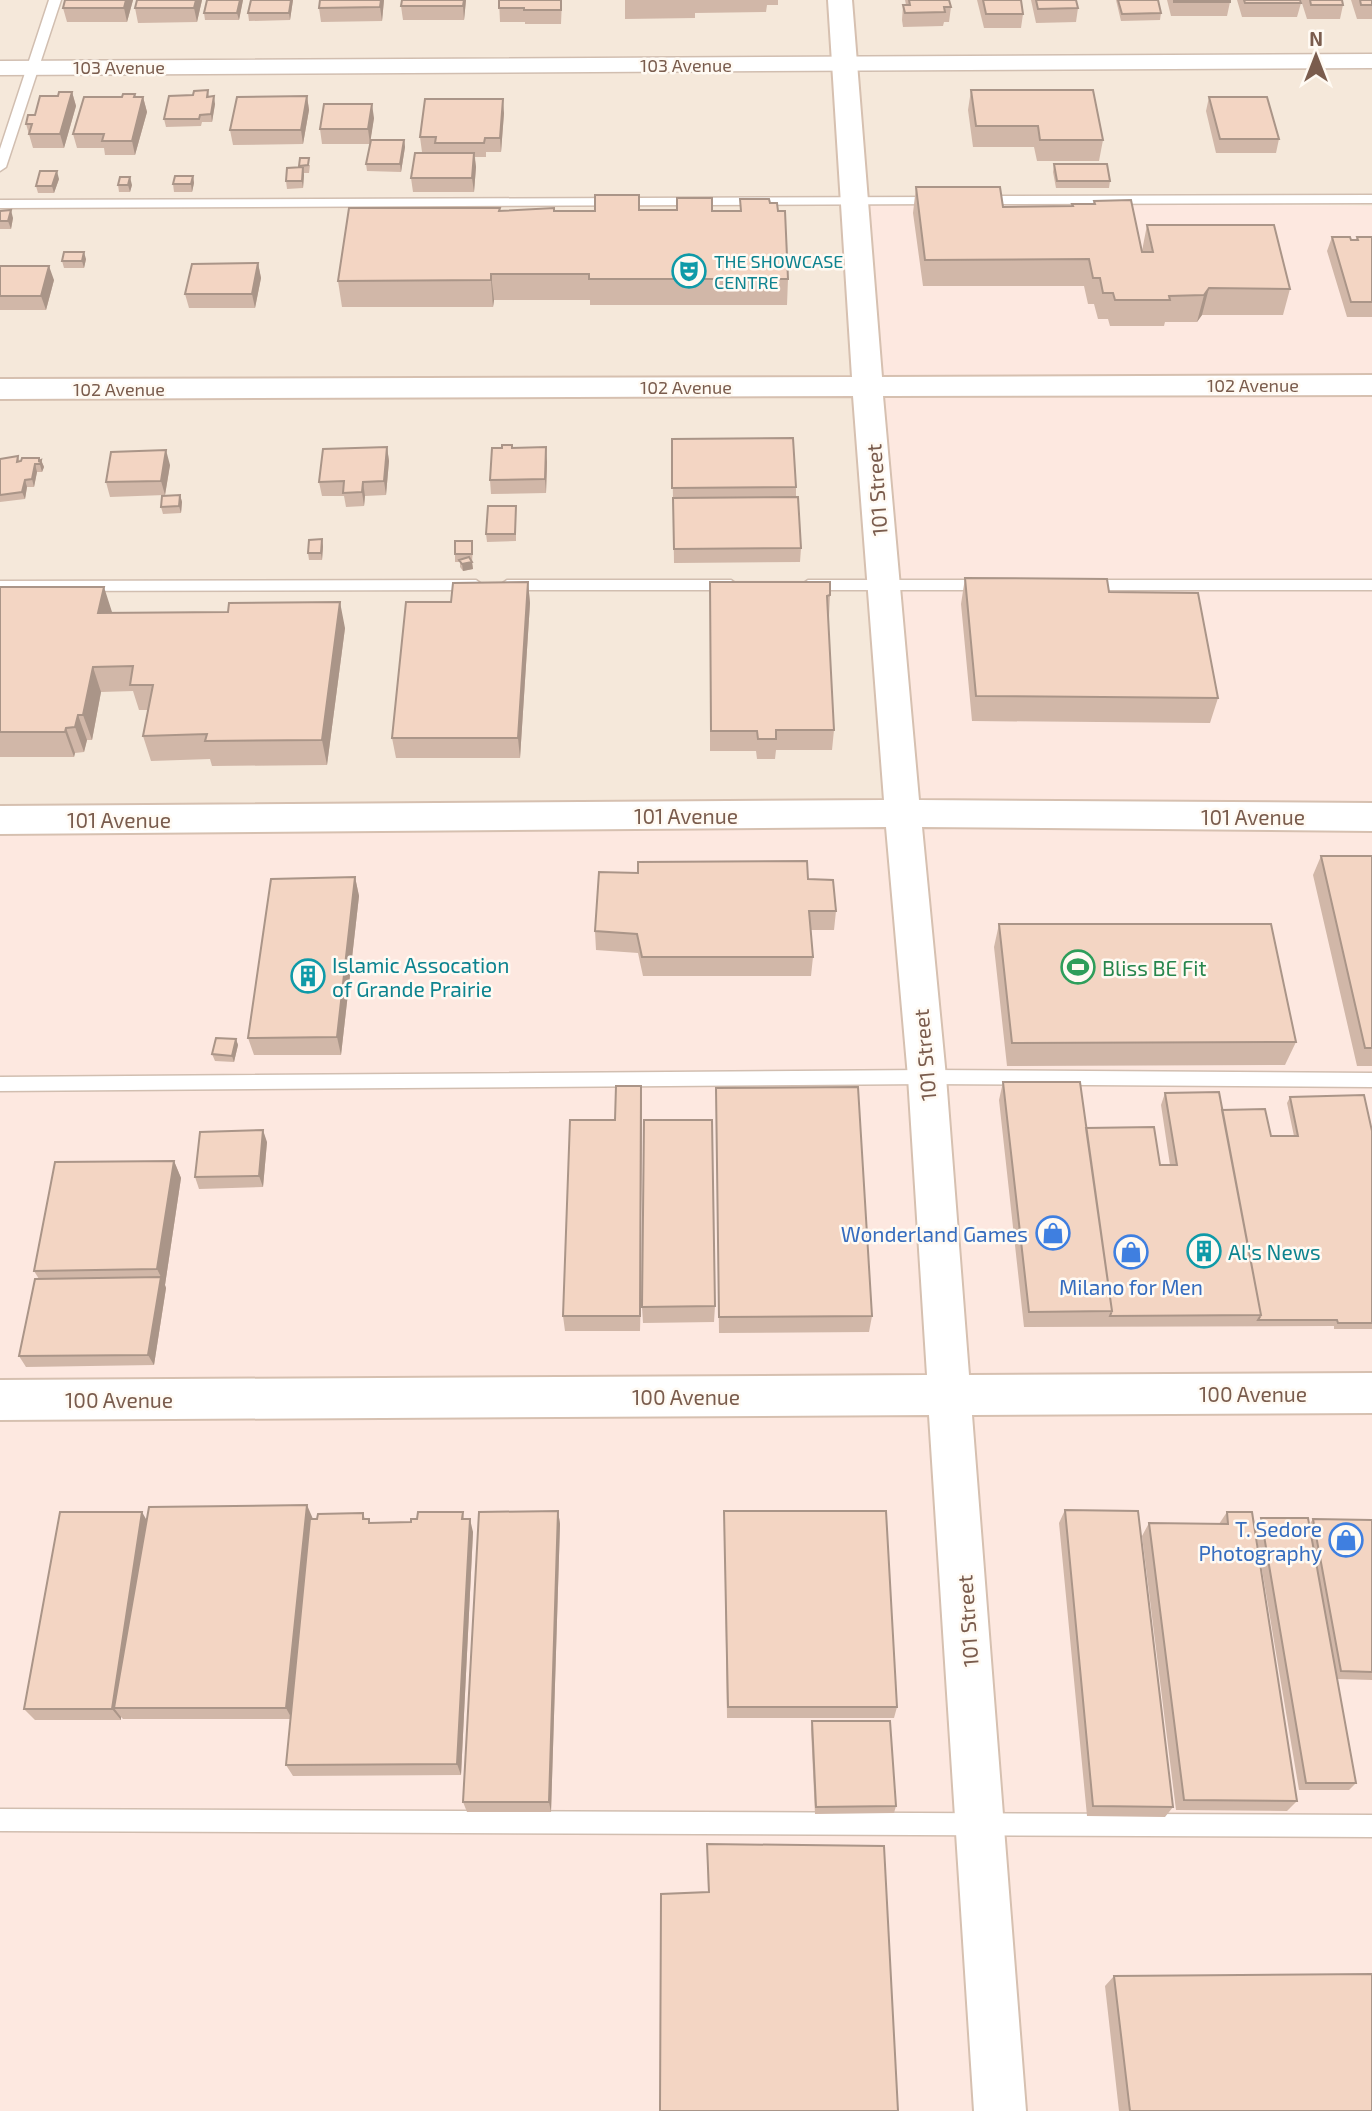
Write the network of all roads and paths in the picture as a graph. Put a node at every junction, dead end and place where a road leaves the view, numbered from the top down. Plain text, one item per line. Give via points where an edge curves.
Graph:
1 (55, 0) edge
2 (840, 0) edge
3 (1372, 61) edge
4 (845, 64) junction
5 (33, 67) junction
6 (0, 68) edge
7 (0, 167) edge
8 (1372, 199) edge
9 (855, 201) junction
10 (0, 204) edge
11 (1372, 385) edge
12 (868, 386) junction
13 (0, 389) edge
14 (750, 585) edge
15 (792, 585) edge
16 (883, 585) junction
17 (1003, 585) edge
18 (1072, 585) edge
19 (1372, 585) edge
20 (0, 586) edge
21 (902, 813) junction
22 (1372, 817) edge
23 (0, 820) edge
24 (927, 1077) junction
25 (1372, 1080) edge
26 (0, 1084) edge
27 (1372, 1393) edge
28 (951, 1394) junction
29 (0, 1399) edge
30 (0, 1820) edge
31 (981, 1824) junction
32 (1372, 1826) edge
33 (1000, 2111) edge

1 - 5 lane
2 - 4 street, 101 Street
3 - 4 street, 103 Avenue
4 - 5 street, 103 Avenue
4 - 9 street, 101 Street
5 - 6 street, 103 Avenue
5 - 7 lane
8 - 9 lane
9 - 10 lane
9 - 12 street, 101 Street
11 - 12 street, 102 Avenue
12 - 13 street, 102 Avenue
12 - 16 street, 101 Street
14 - 20 lane
15 - 16 lane
16 - 17 lane
16 - 21 street, 101 Street
18 - 19 lane
21 - 22 street, 101 Avenue
21 - 23 street, 101 Avenue
21 - 24 street, 101 Street
24 - 25 lane
24 - 26 lane
24 - 28 street, 101 Street
27 - 28 street, 100 Avenue
28 - 29 street, 100 Avenue
28 - 31 street, 101 Street
30 - 31 lane
31 - 32 lane
31 - 33 street, 101 Street

